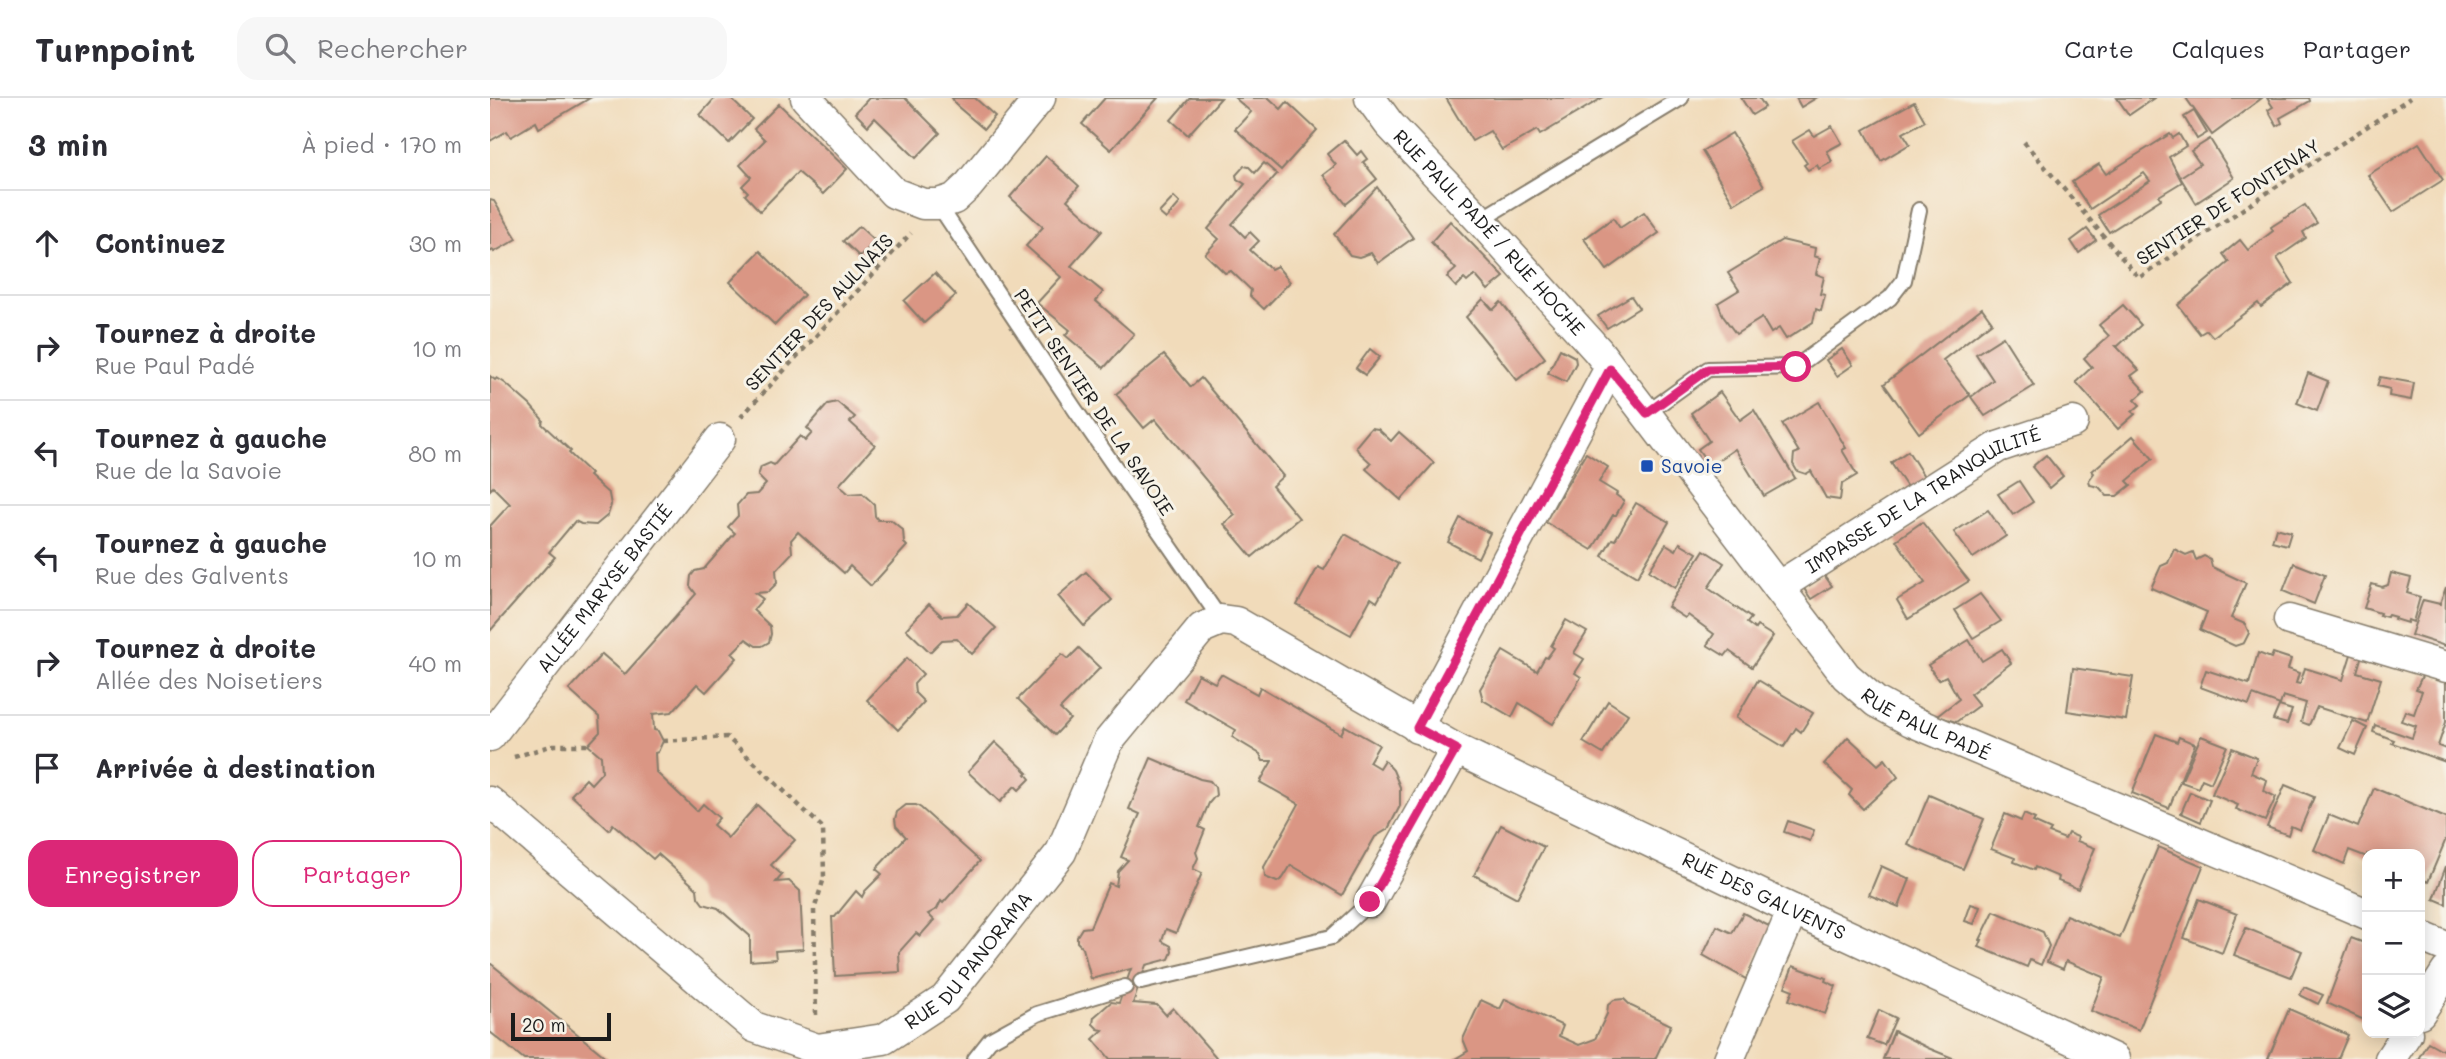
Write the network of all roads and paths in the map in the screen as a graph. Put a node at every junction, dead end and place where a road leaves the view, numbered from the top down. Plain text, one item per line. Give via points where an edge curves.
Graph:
1 (806, 98) edge
2 (1040, 98) edge
3 (1370, 98) edge
4 (1681, 98) edge
5 (2410, 98) edge
6 (2024, 142) dead end
7 (938, 204) junction
8 (1919, 210) dead end
9 (1480, 220) junction
10 (1610, 369) junction
11 (1647, 413) junction
12 (2073, 422) dead end
13 (720, 439) joint
14 (1778, 587) junction
15 (1220, 620) junction
16 (2289, 620) dead end
17 (2446, 667) edge
18 (1417, 728) junction
19 (663, 741) dead end
20 (588, 745) dead end
21 (496, 748) edge
22 (1456, 749) junction
23 (490, 802) edge
24 (1370, 902) joint
25 (1793, 911) junction
26 (2362, 912) edge
27 (2425, 938) edge
28 (2446, 947) edge
29 (2446, 972) edge
30 (1141, 982) dead end
31 (1125, 987) dead end
32 (2425, 1005) edge
33 (2404, 1038) edge
34 (817, 1049) junction
35 (2077, 1051) edge
36 (975, 1059) edge
37 (1729, 1059) edge
38 (2114, 1059) edge
39 (2390, 1059) edge

1 - 7 street via 894,193 923,204
2 - 7 street via 968,186 954,199
3 - 9 street, RUE PAUL PADÉ / RUE HOCHE
4 - 9 lane
5 - 6 path, SENTIER DE FONTENAY via 2139,278
7 - 13 path, SENTIER DES AULNAIS
7 - 15 lane, PETIT SENTIER DE LA SAVOIE
8 - 11 lane via 1905,280 1890,298 1796,367 1708,369
9 - 10 street, RUE PAUL PADÉ / RUE HOCHE
10 - 11 street, RUE PAUL PADÉ
10 - 18 street
11 - 14 street, RUE PAUL PADÉ
12 - 14 street, IMPASSE DE LA TRANQUILITÉ via 1998,447
13 - 21 street, ALLÉE MARYSE BASTIÉ
14 - 26 street, RUE PAUL PADÉ via 1846,676 1876,702 1911,721
15 - 18 street, RUE DES GALVENTS via 1236,622
15 - 34 street, RUE DU PANORAMA via 1202,628 1108,742 1060,852 945,999 884,1039
16 - 17 street
18 - 22 street, RUE DES GALVENTS
19 - 34 path via 727,737 823,828 824,878 814,910
20 - 21 path
22 - 24 street
22 - 25 street, RUE DES GALVENTS
23 - 34 street, RUE DU PANORAMA via 754,1027
24 - 30 lane via 1332,937
25 - 35 street, RUE DES GALVENTS
25 - 37 street
27 - 28 street
29 - 32 street
31 - 36 lane via 1037,1014 990,1040
33 - 39 street
35 - 38 street, RUE DES GALVENTS

